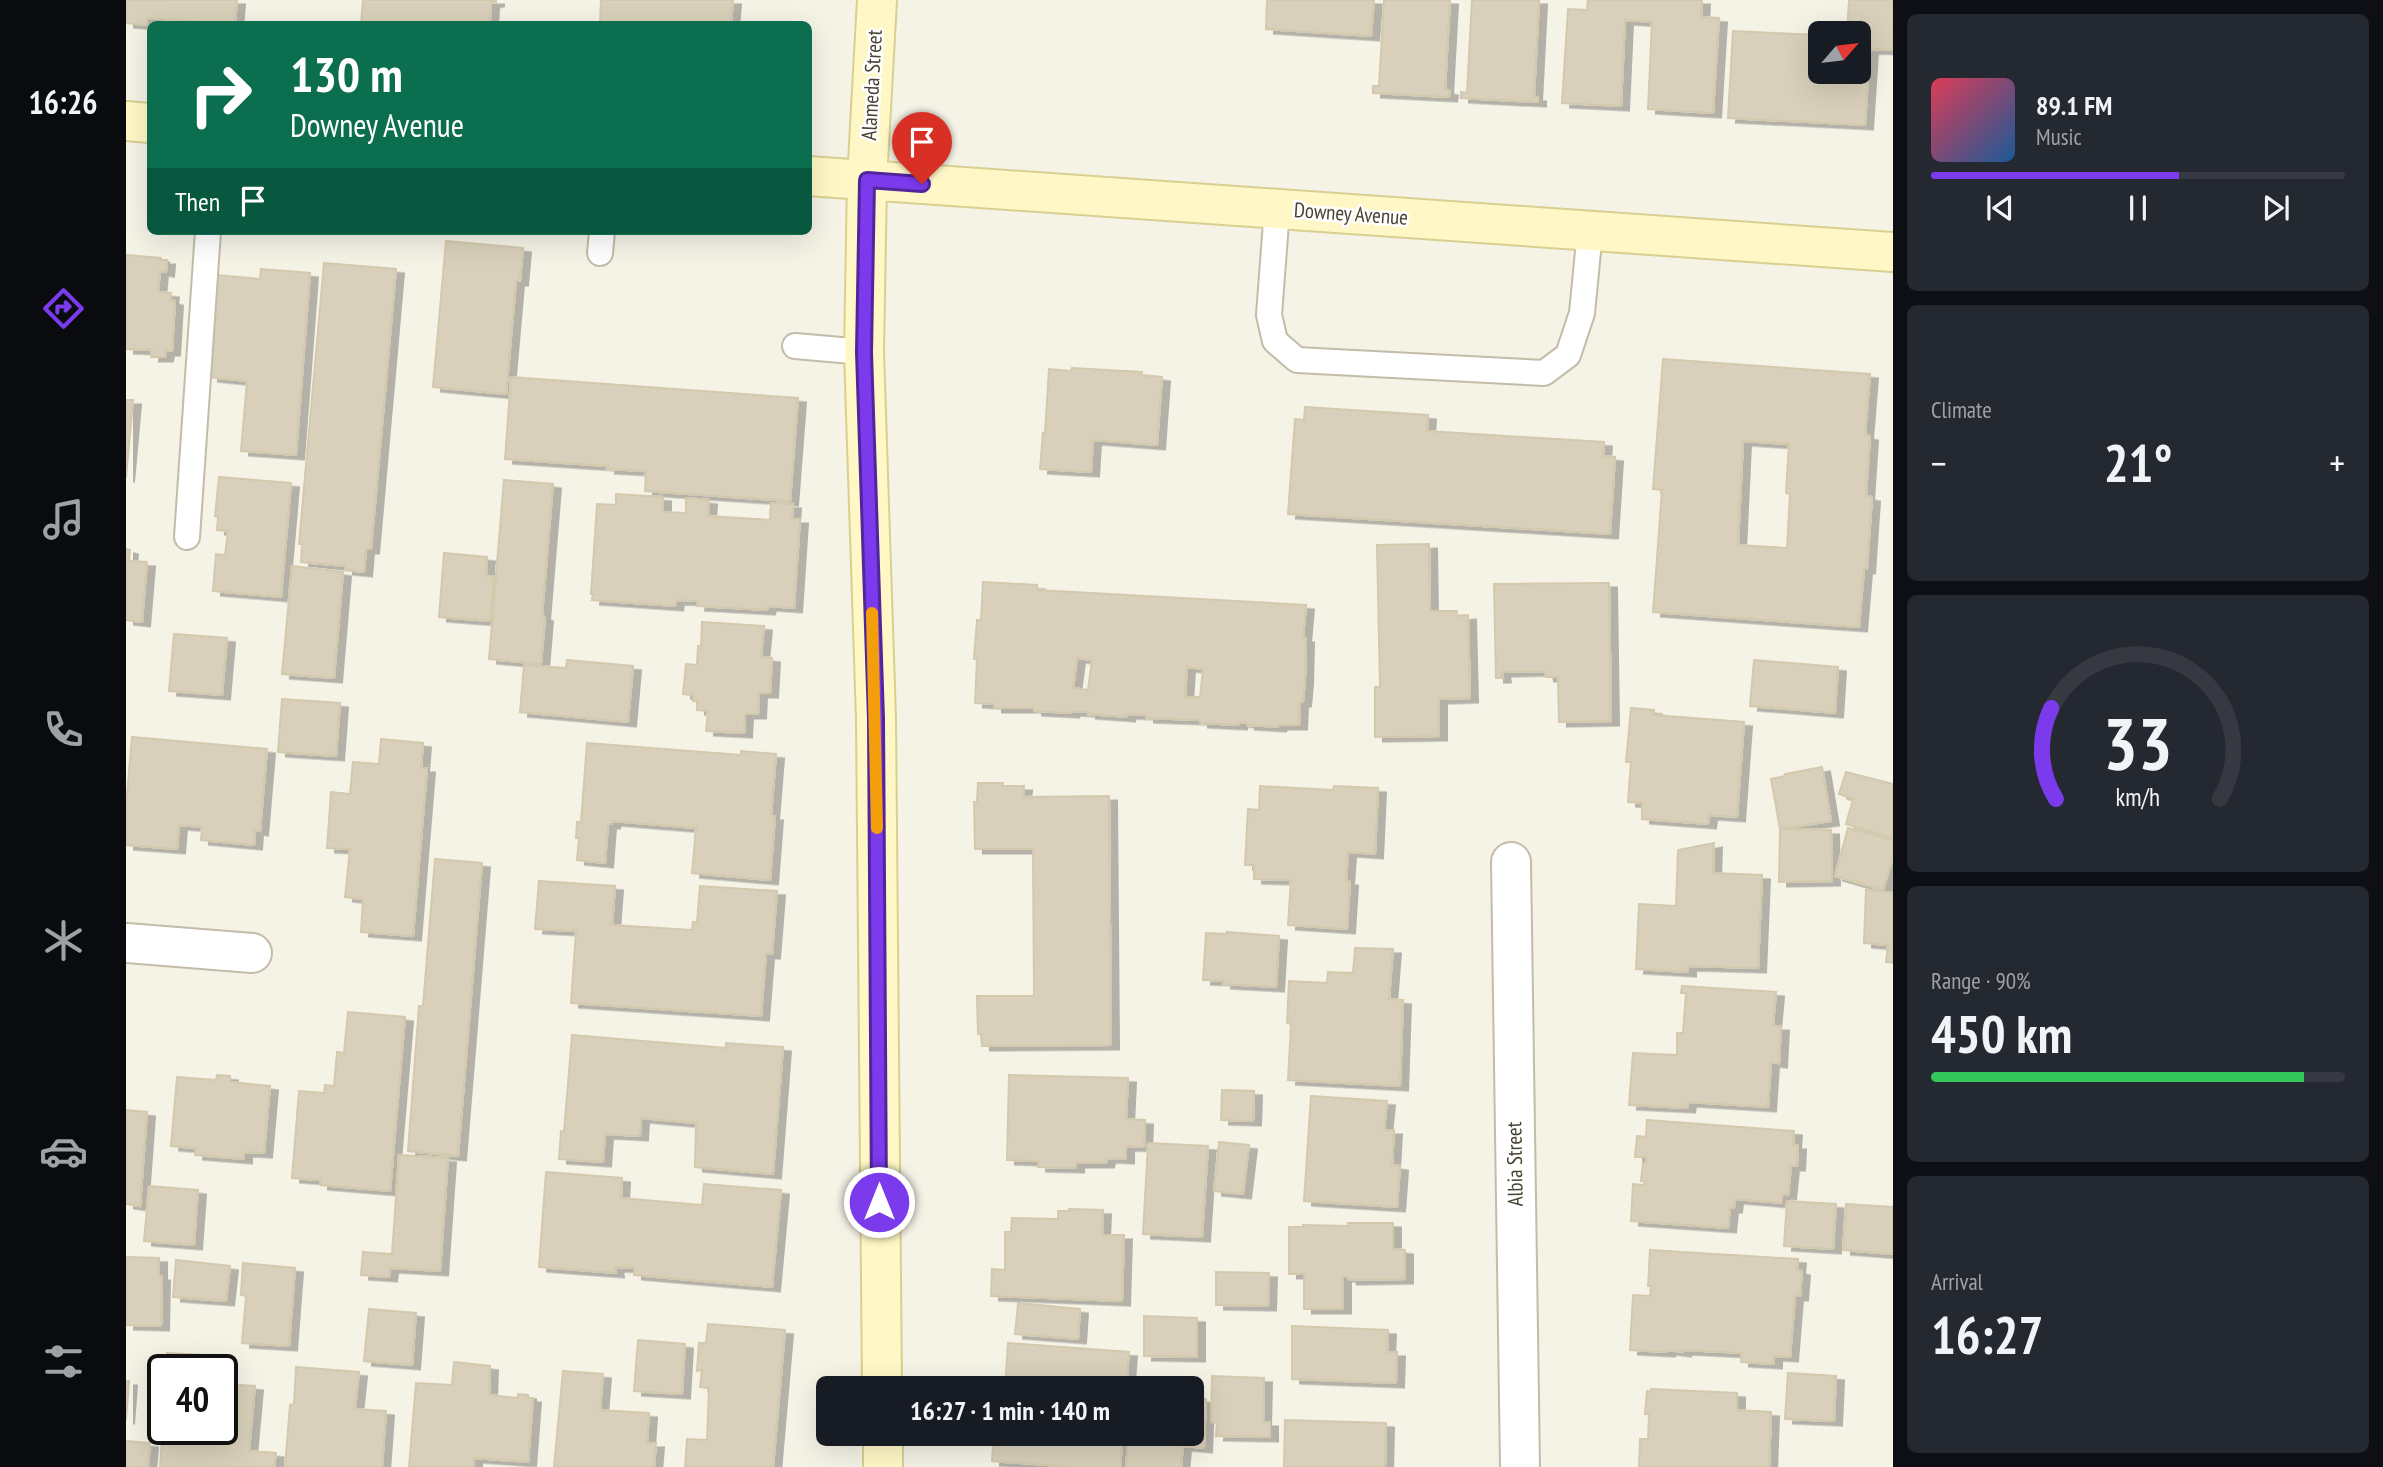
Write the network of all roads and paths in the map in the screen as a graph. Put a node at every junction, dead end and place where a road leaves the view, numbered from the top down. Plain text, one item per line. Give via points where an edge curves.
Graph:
1 (877, 0) edge
2 (126, 121) edge
3 (147, 123) edge
4 (812, 176) edge
5 (867, 180) junction
6 (1277, 209) junction
7 (1590, 231) junction
8 (208, 235) edge
9 (1893, 252) edge
10 (795, 346) dead end
11 (864, 352) junction
12 (187, 537) dead end
13 (1511, 862) dead end
14 (126, 943) edge
15 (253, 953) dead end
16 (882, 1376) edge
17 (883, 1446) edge
18 (883, 1467) edge
19 (1520, 1467) edge

1 - 5 street, Alameda Street
2 - 3 street
4 - 5 street, Downey Avenue
5 - 6 street, Downey Avenue
5 - 11 street, Alameda Street
6 - 7 street, Downey Avenue
6 - 7 lane via 1269,316 1275,341 1297,360 1544,373 1568,355 1582,313
7 - 9 street, Downey Avenue
8 - 12 lane
10 - 11 lane
11 - 16 street, Alameda Street via 876,719
13 - 19 street, Albia Street
14 - 15 street
17 - 18 street

